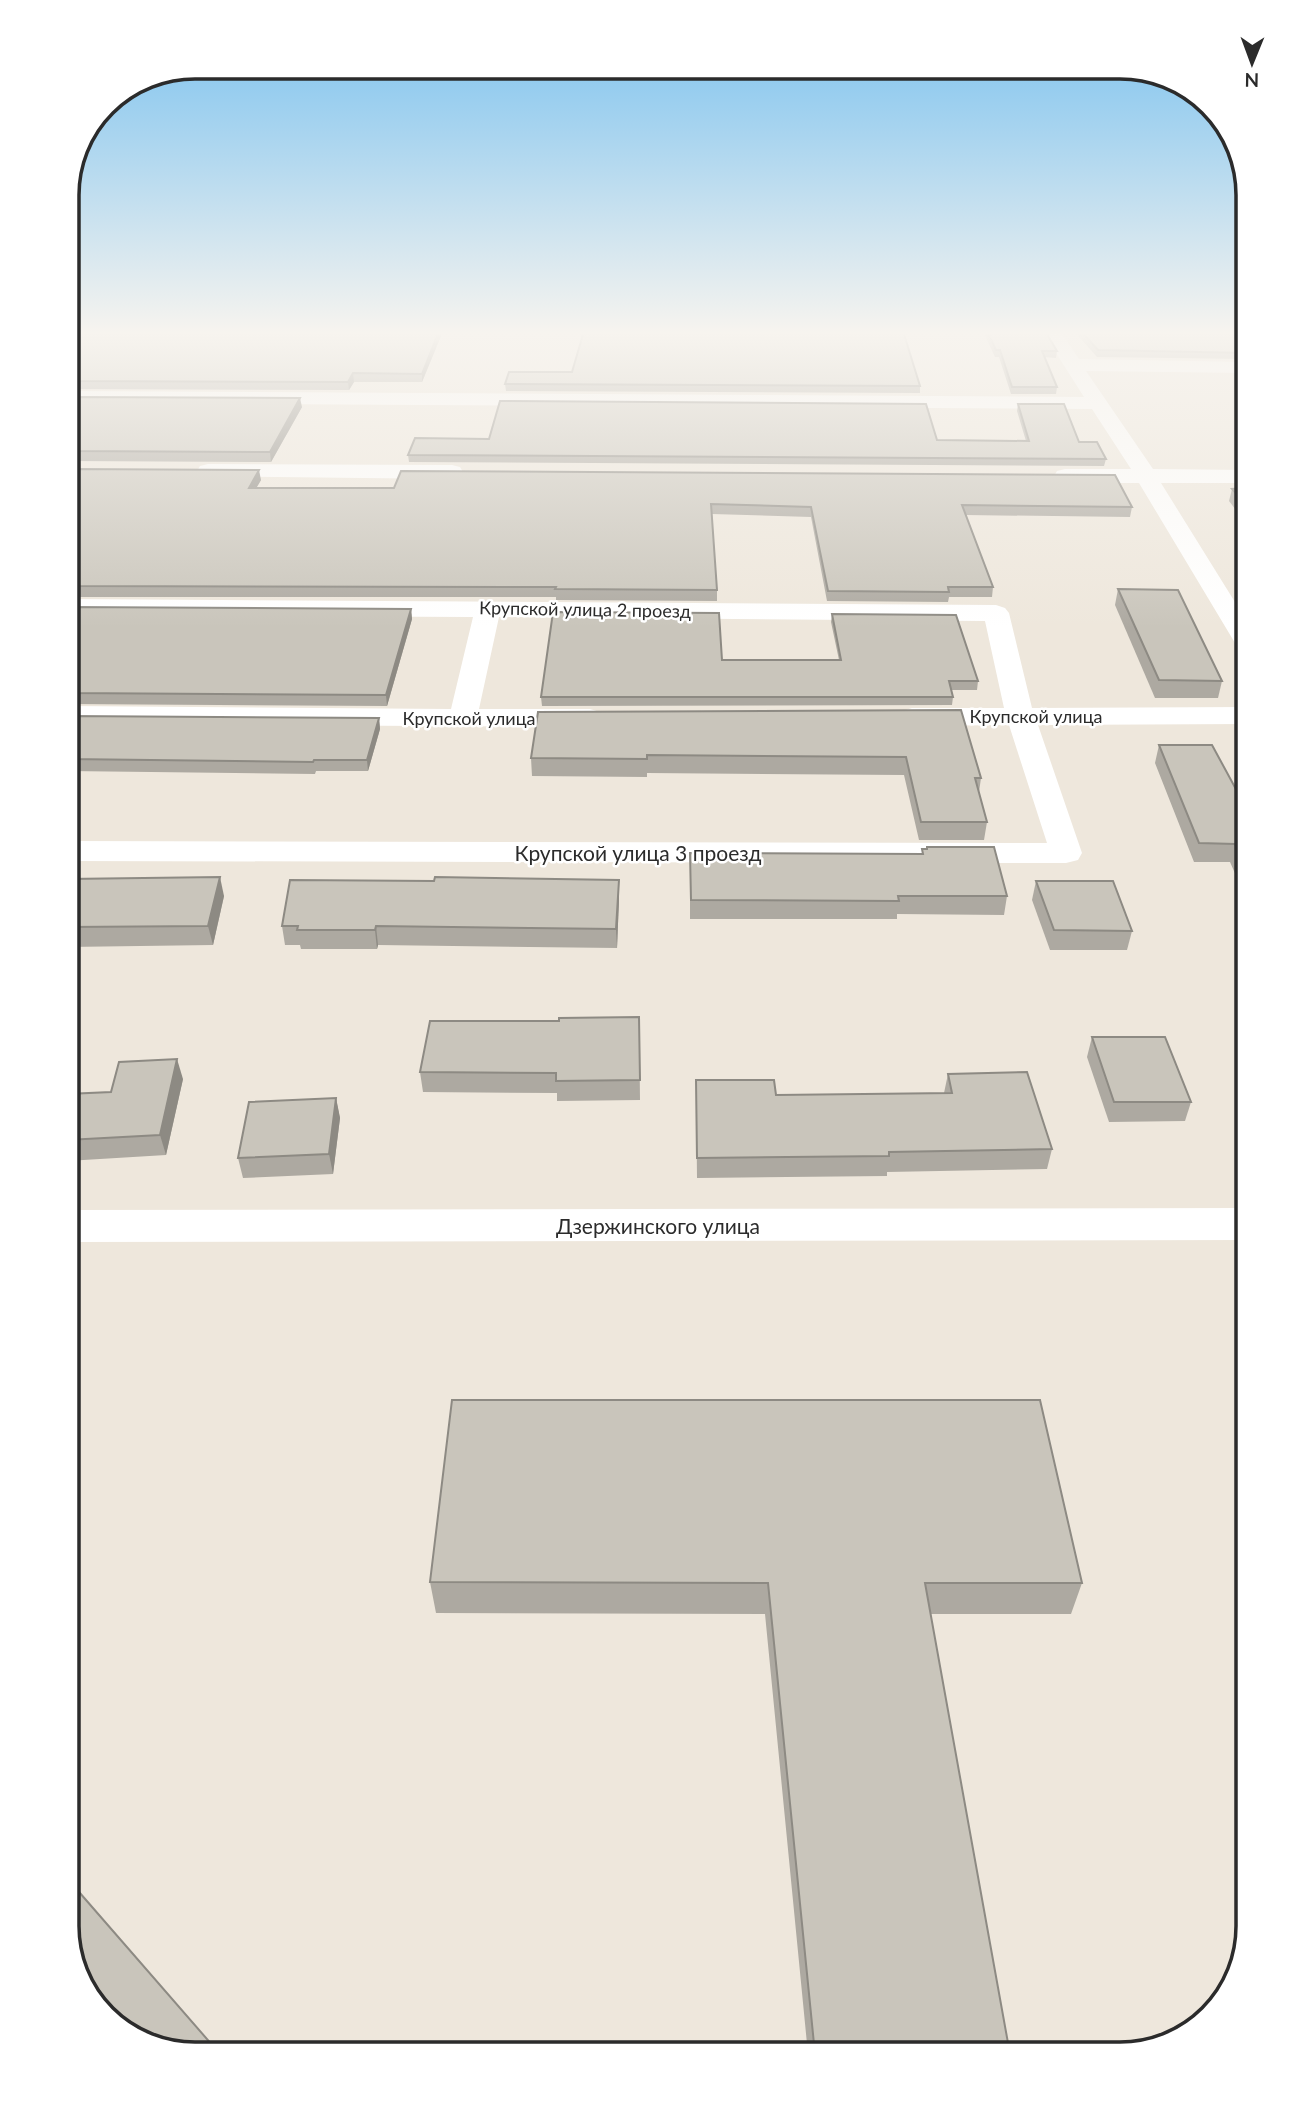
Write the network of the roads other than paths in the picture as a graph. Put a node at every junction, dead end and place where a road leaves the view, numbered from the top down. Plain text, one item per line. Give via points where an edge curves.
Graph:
1 (1116, 430) edge
2 (191, 471) edge
3 (468, 472) edge
4 (1049, 476) edge
5 (1146, 476) junction
6 (1236, 476) edge
7 (79, 607) edge
8 (488, 608) junction
9 (1236, 623) edge
10 (79, 715) edge
11 (1020, 716) junction
12 (1236, 716) edge
13 (881, 717) edge
14 (463, 718) junction
15 (616, 718) edge
16 (79, 851) edge
17 (1236, 1224) edge
18 (79, 1226) edge

1 - 5 street
2 - 3 street
4 - 5 street
5 - 6 street
5 - 9 street
7 - 8 street, Крупской улица 2 проезд
8 - 11 street, Крупской улица 2 проезд via 996,613
8 - 14 street
10 - 14 street, Крупской улица
11 - 12 street, Крупской улица
11 - 13 street, Крупской улица
11 - 16 street, Крупской улица 3 проезд via 1066,853
14 - 15 street, Крупской улица
17 - 18 street, Дзержинского улица

